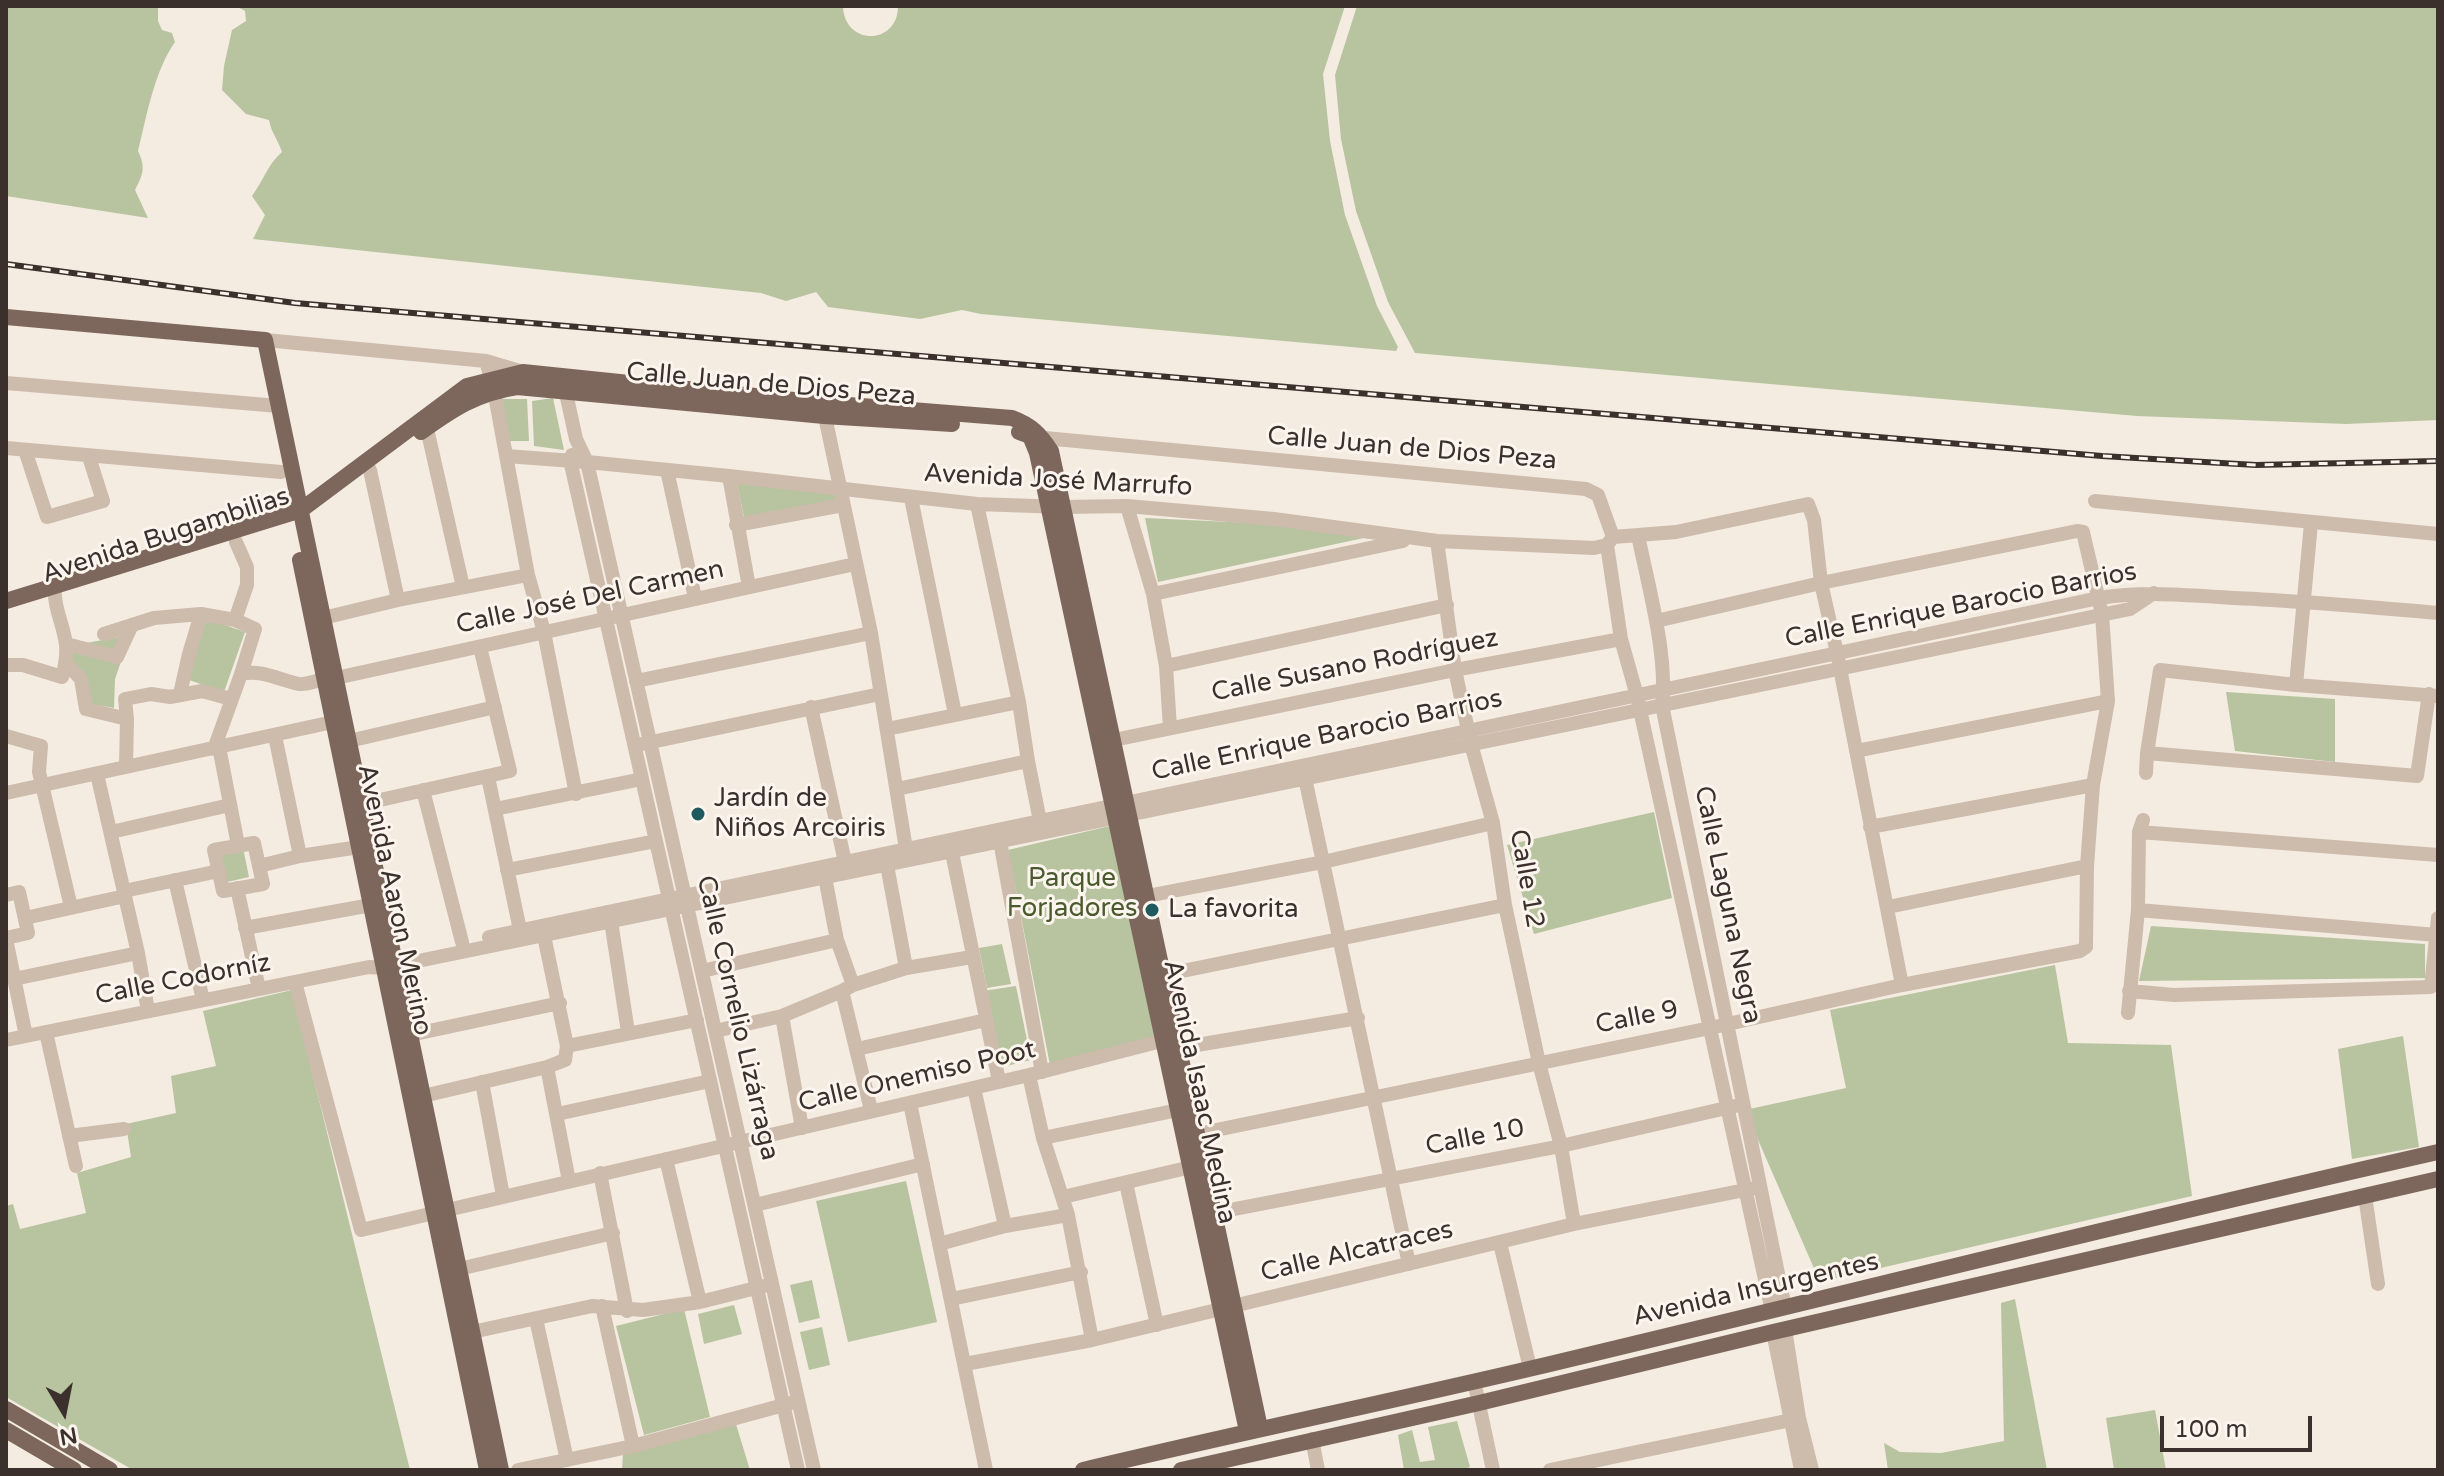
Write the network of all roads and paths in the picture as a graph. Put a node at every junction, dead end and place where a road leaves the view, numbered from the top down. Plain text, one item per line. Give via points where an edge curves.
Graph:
1 (6, 317) edge
2 (260, 339) junction
3 (486, 361) junction
4 (523, 372) junction
5 (6, 383) edge
6 (492, 384) junction
7 (564, 384) junction
8 (274, 406) junction
9 (823, 409) junction
10 (426, 422) junction
11 (1036, 437) junction
12 (576, 439) junction
13 (6, 448) edge
14 (25, 450) junction
15 (506, 456) junction
16 (89, 457) junction
17 (570, 460) junction
18 (587, 462) junction
19 (370, 470) junction
20 (667, 470) junction
21 (281, 472) junction
22 (729, 476) junction
23 (1586, 489) joint
24 (840, 490) junction
25 (911, 498) junction
26 (2095, 501) dead end
27 (977, 504) junction
28 (843, 505) junction
29 (1127, 506) junction
30 (1056, 507) junction
31 (297, 517) junction
32 (2311, 523) junction
33 (736, 525) junction
34 (2438, 534) edge
35 (1638, 535) junction
36 (1416, 538) junction
37 (1437, 541) junction
38 (1610, 541) junction
39 (236, 542) junction
40 (855, 564) junction
41 (528, 575) junction
42 (1821, 583) junction
43 (463, 587) junction
44 (749, 587) junction
45 (54, 592) junction
46 (2154, 593) junction
47 (1153, 594) junction
48 (695, 598) junction
49 (2099, 598) junction
50 (398, 600) junction
51 (6, 601) edge
52 (2304, 601) junction
53 (1447, 605) junction
54 (6, 612) edge
55 (2438, 613) edge
56 (201, 614) junction
57 (2102, 614) junction
58 (622, 617) junction
59 (323, 618) junction
60 (235, 620) junction
61 (606, 620) junction
62 (1656, 621) junction
63 (131, 627) junction
64 (544, 632) junction
65 (871, 633) junction
66 (104, 634) dead end
67 (1621, 639) junction
68 (66, 644) junction
69 (480, 647) junction
70 (1838, 661) junction
71 (6, 665) edge
72 (1166, 666) junction
73 (64, 670) junction
74 (1455, 670) junction
75 (241, 674) junction
76 (330, 679) junction
77 (636, 681) junction
78 (2296, 685) junction
79 (180, 694) junction
80 (880, 694) junction
81 (2433, 695) edge
82 (1663, 697) junction
83 (231, 699) junction
84 (2108, 701) junction
85 (1019, 702) junction
86 (1638, 703) junction
87 (495, 707) junction
88 (811, 707) junction
89 (955, 714) junction
90 (127, 719) junction
91 (339, 721) junction
92 (1170, 728) junction
93 (887, 729) junction
94 (6, 736) edge
95 (275, 736) junction
96 (1470, 738) junction
97 (349, 741) junction
98 (1106, 741) junction
99 (650, 742) junction
100 (635, 746) junction
101 (216, 748) junction
102 (1856, 751) junction
103 (2147, 753) junction
104 (1028, 761) junction
105 (126, 767) junction
106 (2146, 773) dead end
107 (97, 774) junction
108 (488, 777) junction
109 (1305, 778) junction
110 (642, 779) junction
111 (2093, 785) junction
112 (43, 786) junction
113 (897, 789) junction
114 (423, 790) junction
115 (6, 793) edge
116 (576, 794) junction
117 (362, 804) junction
118 (230, 805) junction
119 (495, 809) junction
120 (1121, 810) junction
121 (1040, 821) junction
122 (1493, 823) junction
123 (1870, 827) junction
124 (111, 832) junction
125 (656, 841) junction
126 (1000, 841) junction
127 (238, 845) junction
128 (950, 846) junction
129 (359, 847) junction
130 (906, 849) junction
131 (2438, 855) edge
132 (300, 856) junction
133 (845, 862) junction
134 (1323, 862) junction
135 (887, 865) junction
136 (259, 866) junction
137 (2087, 866) junction
138 (507, 870) junction
139 (219, 871) junction
140 (825, 877) junction
141 (175, 880) junction
142 (237, 888) junction
143 (1700, 890) junction
144 (125, 894) junction
145 (1680, 894) junction
146 (6, 895) edge
147 (1147, 896) junction
148 (686, 901) junction
149 (671, 904) junction
150 (371, 905) junction
151 (1505, 905) junction
152 (71, 907) junction
153 (1888, 907) junction
154 (2138, 910) junction
155 (25, 918) junction
156 (2438, 918) edge
157 (611, 921) junction
158 (245, 928) junction
159 (520, 930) junction
160 (543, 930) junction
161 (2437, 935) edge
162 (6, 938) edge
163 (837, 940) junction
164 (1340, 940) junction
165 (462, 942) junction
166 (138, 953) junction
167 (972, 957) junction
168 (385, 963) junction
169 (906, 968) junction
170 (702, 971) junction
171 (1163, 975) junction
172 (14, 979) junction
173 (295, 982) junction
174 (1902, 985) junction
175 (847, 988) junction
176 (259, 989) junction
177 (2129, 991) junction
178 (203, 1000) junction
179 (560, 1003) junction
180 (148, 1011) junction
181 (2128, 1013) dead end
182 (782, 1016) junction
183 (1358, 1018) junction
184 (697, 1020) junction
185 (986, 1020) junction
186 (1727, 1024) junction
187 (1710, 1028) junction
188 (715, 1031) junction
189 (46, 1032) junction
190 (628, 1032) junction
191 (410, 1035) junction
192 (26, 1036) junction
193 (6, 1040) edge
194 (1173, 1042) junction
195 (857, 1049) junction
196 (566, 1053) junction
197 (1539, 1063) junction
198 (547, 1067) junction
199 (1036, 1074) junction
200 (710, 1081) junction
201 (999, 1081) junction
202 (482, 1082) junction
203 (974, 1088) junction
204 (423, 1096) junction
205 (1375, 1097) junction
206 (910, 1103) junction
207 (1743, 1104) junction
208 (1727, 1107) junction
209 (871, 1110) junction
210 (1178, 1110) junction
211 (557, 1114) junction
212 (802, 1128) junction
213 (124, 1129) dead end
214 (1197, 1134) junction
215 (69, 1136) junction
216 (1043, 1138) junction
217 (740, 1141) junction
218 (725, 1145) junction
219 (1561, 1146) junction
220 (2430, 1153) edge
221 (666, 1159) junction
222 (923, 1164) junction
223 (76, 1166) dead end
224 (1191, 1167) junction
225 (600, 1173) junction
226 (1391, 1180) junction
227 (2433, 1180) edge
228 (569, 1181) junction
229 (1126, 1183) junction
230 (1753, 1189) junction
231 (503, 1196) junction
232 (2365, 1196) junction
233 (1063, 1197) junction
234 (755, 1205) junction
235 (440, 1211) junction
236 (1214, 1213) junction
237 (1068, 1215) junction
238 (1574, 1224) junction
239 (1005, 1226) junction
240 (613, 1233) junction
241 (1500, 1243) junction
242 (939, 1244) junction
243 (2021, 1250) junction
244 (1409, 1264) junction
245 (459, 1269) junction
246 (1081, 1272) junction
247 (2027, 1273) junction
248 (1884, 1284) junction
249 (2378, 1284) dead end
250 (765, 1285) junction
251 (951, 1299) junction
252 (700, 1302) junction
253 (1889, 1305) junction
254 (602, 1306) junction
255 (1228, 1308) junction
256 (1778, 1309) junction
257 (627, 1311) junction
258 (536, 1319) junction
259 (1157, 1325) junction
260 (1779, 1330) junction
261 (466, 1334) junction
262 (1092, 1340) junction
263 (965, 1364) junction
264 (1530, 1368) junction
265 (1474, 1381) junction
266 (799, 1400) junction
267 (1479, 1403) junction
268 (784, 1406) junction
269 (6, 1409) edge
270 (1791, 1420) junction
271 (6, 1430) edge
272 (1254, 1430) junction
273 (1312, 1439) junction
274 (633, 1446) junction
275 (567, 1460) junction
276 (1141, 1463) edge
277 (74, 1470) edge
278 (110, 1470) edge
279 (487, 1470) edge
280 (501, 1470) edge
281 (518, 1470) edge
282 (798, 1470) edge
283 (814, 1470) edge
284 (986, 1470) edge
285 (1083, 1470) edge
286 (1181, 1470) edge
287 (1318, 1470) edge
288 (1493, 1470) edge
289 (1550, 1470) edge
290 (1801, 1470) edge
291 (1812, 1470) edge

1 - 2 main road, Calle Juan de Dios Peza
2 - 3 street, Calle Juan de Dios Peza
2 - 8 main road, Avenida Aaron Merino
3 - 4 street, Calle Juan de Dios Peza
3 - 6 street
4 - 6 main road, Calle Juan de Dios Peza
4 - 7 main road, Calle Juan de Dios Peza
5 - 8 street
6 - 7 main road, Calle Juan de Dios Peza
6 - 10 main road, Avenida Bugambilias
6 - 15 street
7 - 9 main road, Calle Juan de Dios Peza
7 - 12 street, Calle Cornelio Lizárraga
8 - 21 main road, Avenida Aaron Merino
8 - 31 main road, Avenida Aaron Merino
9 - 11 main road, Calle Juan de Dios Peza via 1012,418 1029,424
9 - 24 street
10 - 19 main road, Avenida Bugambilias
10 - 31 main road, Avenida Bugambilias
10 - 43 street
11 - 23 street, Calle Juan de Dios Peza
11 - 30 main road, Avenida Isaac Medina via 1051,451
12 - 17 street, Calle Cornelio Lizárraga
12 - 18 street, Calle Cornelio Lizárraga
13 - 14 street
14 - 16 street
14 - 16 street via 47,517 103,501
15 - 17 street, Avenida José Marrufo
15 - 41 street
16 - 21 street
17 - 18 street, Avenida José Marrufo
17 - 61 street, Calle Cornelio Lizárraga
18 - 20 street, Avenida José Marrufo
18 - 58 street, Calle Cornelio Lizárraga
19 - 31 main road, Avenida Bugambilias
19 - 50 street
20 - 22 street, Avenida José Marrufo
20 - 48 street
21 - 31 main road, Avenida Aaron Merino
22 - 24 street, Avenida José Marrufo
22 - 33 street
23 - 38 street, Calle Laguna Negra via 1598,495
24 - 25 street, Avenida José Marrufo
24 - 28 street
25 - 27 street, Avenida José Marrufo
25 - 89 street
26 - 32 street
27 - 30 street, Avenida José Marrufo
27 - 85 street
28 - 33 street
28 - 40 street
29 - 30 street, Avenida José Marrufo
29 - 36 street, Avenida José Marrufo
29 - 47 street
30 - 98 main road, Avenida Isaac Medina
31 - 39 main road, Avenida Bugambilias
31 - 45 main road, Avenida Bugambilias
31 - 59 main road, Avenida Aaron Merino
31 - 76 main road, Avenida Aaron Merino
32 - 34 street
32 - 52 street
33 - 44 street
35 - 38 street
35 - 42 street via 1808,504
35 - 62 street, Calle Laguna Negra
36 - 37 street, Avenida José Marrufo
36 - 47 street
37 - 38 street, Avenida José Marrufo via 1594,548
37 - 53 street, Calle 12
38 - 67 street, Calle Laguna Negra
39 - 45 main road, Avenida Bugambilias
39 - 60 street via 247,567 247,585
40 - 44 street, Calle José Del Carmen
40 - 65 street
41 - 43 street
41 - 64 street
42 - 49 street via 2077,531 2086,538
42 - 62 street
42 - 70 street
43 - 50 street
44 - 48 street, Calle José Del Carmen
45 - 51 main road, Avenida Bugambilias
45 - 54 main road, Avenida Bugambilias
45 - 68 street
46 - 49 street, Calle Enrique Barocio Barrios
46 - 52 street
46 - 57 street, Calle Enrique Barocio Barrios via 2130,609
47 - 72 street
48 - 58 street, Calle José Del Carmen
49 - 57 street
49 - 70 street, Calle Enrique Barocio Barrios
50 - 59 street
52 - 55 street
52 - 78 street
53 - 72 street
53 - 74 street, Calle 12
56 - 60 street
56 - 63 street via 154,618
56 - 79 street
57 - 70 street, Calle Enrique Barocio Barrios
57 - 84 street
58 - 61 street, Calle José Del Carmen
58 - 77 street, Calle Cornelio Lizárraga
59 - 76 main road, Avenida Aaron Merino
60 - 75 street via 255,629
61 - 64 street, Calle José Del Carmen
61 - 100 street, Calle Cornelio Lizárraga
62 - 82 street, Calle Laguna Negra
63 - 66 street
63 - 68 street via 117,657
64 - 69 street, Calle José Del Carmen
64 - 116 street
65 - 77 street
65 - 80 street
67 - 74 street, Calle Susano Rodríguez
67 - 86 street, Calle Laguna Negra
68 - 73 street
69 - 76 street, Calle José Del Carmen
69 - 87 street
70 - 82 street, Calle Enrique Barocio Barrios
70 - 102 street
71 - 73 street
72 - 92 street
73 - 90 street via 81,679 86,709
74 - 92 street, Calle Susano Rodríguez
74 - 96 street, Calle 12
75 - 76 street, Calle José Del Carmen via 275,675 302,685
75 - 83 street
76 - 91 main road, Avenida Aaron Merino
77 - 99 street, Calle Cornelio Lizárraga
78 - 81 street
78 - 103 street via 2160,670
79 - 83 street via 202,691
79 - 90 street via 125,699
80 - 88 street
80 - 93 street
81 - 103 street via 2417,776
82 - 86 street, Calle Enrique Barocio Barrios
82 - 143 street, Calle Laguna Negra
83 - 101 street
84 - 102 street
84 - 111 street
85 - 89 street
85 - 104 street
86 - 96 street, Calle Enrique Barocio Barrios
86 - 145 street, Calle Laguna Negra
87 - 97 street
87 - 108 street via 510,771
88 - 99 street
88 - 133 street
89 - 93 street
90 - 105 street
91 - 95 street
91 - 97 main road, Avenida Aaron Merino
91 - 129 main road, Avenida Aaron Merino
92 - 98 street, Calle Susano Rodríguez
93 - 113 street
94 - 112 street via 41,746
95 - 101 street
95 - 132 street
96 - 109 street, Calle Enrique Barocio Barrios
96 - 120 street, Calle Enrique Barocio Barrios
96 - 122 street, Calle 12
97 - 117 main road, Avenida Aaron Merino
98 - 120 main road, Avenida Isaac Medina
99 - 100 street
99 - 148 street, Calle Cornelio Lizárraga
100 - 110 street, Calle Cornelio Lizárraga
101 - 105 street
101 - 118 street
102 - 123 street
103 - 106 street
104 - 113 street
104 - 121 street
105 - 107 street
107 - 112 street
107 - 124 street
108 - 114 street
108 - 119 street
109 - 120 street, Calle Enrique Barocio Barrios
109 - 134 street
110 - 116 street
110 - 125 street, Calle Cornelio Lizárraga
111 - 123 street
111 - 137 street
112 - 115 street
112 - 152 street
113 - 130 street
114 - 117 street
114 - 165 street
116 - 119 street
117 - 168 main road, Avenida Aaron Merino
118 - 124 street
118 - 127 street
119 - 138 street
120 - 121 street, Calle Enrique Barocio Barrios
120 - 126 street, Calle Enrique Barocio Barrios
120 - 147 main road, Avenida Isaac Medina
120 - 194 main road, Avenida Isaac Medina
121 - 128 street, Calle Enrique Barocio Barrios
122 - 134 street
122 - 151 street, Calle 12
123 - 153 street
124 - 144 street
125 - 138 street
125 - 149 street, Calle Cornelio Lizárraga
126 - 128 street, Calle Enrique Barocio Barrios
126 - 199 street
127 - 136 street via 254,843
127 - 139 street via 214,850
128 - 130 street, Calle Enrique Barocio Barrios
128 - 135 street, Calle Enrique Barocio Barrios
128 - 167 street
129 - 132 street
129 - 150 main road, Avenida Aaron Merino
130 - 133 street, Calle Enrique Barocio Barrios
131 - 154 street via 2141,826
132 - 136 street
133 - 148 street, Calle Enrique Barocio Barrios
134 - 147 street
134 - 164 street
135 - 140 street, Calle Enrique Barocio Barrios
135 - 169 street
136 - 142 street via 263,884
137 - 153 street
137 - 174 street, Calle 9 via 2086,947 2080,951
138 - 159 street
139 - 141 street
139 - 142 street via 223,891
140 - 148 street, Calle Enrique Barocio Barrios
140 - 163 street
141 - 144 street
141 - 178 street
142 - 158 street
143 - 145 street
143 - 186 street, Calle Laguna Negra
144 - 152 street
144 - 166 street
145 - 187 street, Calle Laguna Negra
146 - 155 street via 19,892
147 - 171 main road, Avenida Isaac Medina
148 - 149 street, Calle Enrique Barocio Barrios
148 - 170 street, Calle Cornelio Lizárraga
149 - 157 street, Calle Enrique Barocio Barrios
149 - 160 street, Calle Enrique Barocio Barrios
149 - 184 street, Calle Cornelio Lizárraga
150 - 158 street
150 - 168 main road, Avenida Aaron Merino
151 - 164 street
151 - 197 street, Calle 12
152 - 155 street
153 - 174 street
154 - 161 street
154 - 177 street
155 - 162 street via 28,933
156 - 161 street
157 - 160 street, Calle Enrique Barocio Barrios
157 - 190 street
158 - 176 street
159 - 160 street, Calle Enrique Barocio Barrios
159 - 165 street, Calle Enrique Barocio Barrios
160 - 168 street, Calle Enrique Barocio Barrios
160 - 179 street
161 - 177 street via 2431,987 2174,995
162 - 172 street
163 - 170 street
163 - 175 street
164 - 171 street
164 - 183 street
165 - 168 street, Calle Enrique Barocio Barrios
166 - 172 street
166 - 180 street
167 - 169 street
167 - 185 street
168 - 173 street, Calle Codorníz
168 - 191 main road, Avenida Aaron Merino
168 - 235 main road, Avenida Aaron Merino
169 - 175 street
170 - 188 street, Calle Cornelio Lizárraga
171 - 194 main road, Avenida Isaac Medina
172 - 192 street
173 - 176 street, Calle Codorníz
173 - 235 street, Calle Onemiso Poot via 361,1230
174 - 186 street, Calle 9
175 - 182 street
175 - 195 street
176 - 178 street, Calle Codorníz
177 - 181 street
178 - 180 street, Calle Codorníz
179 - 191 street
179 - 196 street
180 - 189 street, Calle Codorníz
182 - 188 street
182 - 212 street
183 - 194 street, Calle Onemiso Poot
183 - 205 street
184 - 190 street
184 - 200 street, Calle Cornelio Lizárraga
185 - 195 street
185 - 201 street
186 - 187 street, Calle 9
186 - 207 street, Calle Laguna Negra
187 - 197 street, Calle 9
187 - 208 street, Calle Laguna Negra
188 - 217 street, Calle Cornelio Lizárraga
189 - 192 street, Calle Codorníz
189 - 215 street
190 - 196 street
191 - 204 main road, Avenida Aaron Merino
192 - 193 street, Calle Codorníz
194 - 199 street, Calle Onemiso Poot
194 - 210 main road, Avenida Isaac Medina
194 - 214 main road, Avenida Isaac Medina
195 - 209 street
196 - 198 street
197 - 205 street, Calle 9
197 - 219 street, Calle 12
198 - 202 street
198 - 211 street
199 - 201 street, Calle Onemiso Poot
199 - 216 street
200 - 211 street
200 - 218 street, Calle Cornelio Lizárraga
201 - 203 street, Calle Onemiso Poot
202 - 204 street
202 - 231 street
203 - 206 street, Calle Onemiso Poot
203 - 239 street
204 - 235 main road, Avenida Aaron Merino
205 - 214 street, Calle 9
205 - 226 street
206 - 209 street, Calle Onemiso Poot
206 - 222 street
207 - 208 street, Calle 10
207 - 230 street, Calle Laguna Negra
208 - 219 street, Calle 10
208 - 230 street, Calle Laguna Negra
209 - 212 street, Calle Onemiso Poot
210 - 216 street
210 - 224 main road, Avenida Isaac Medina
211 - 228 street
212 - 217 street, Calle Onemiso Poot
213 - 215 street
214 - 236 main road, Avenida Isaac Medina
215 - 223 street
216 - 233 street
217 - 218 street, Calle Onemiso Poot
217 - 234 street, Calle Cornelio Lizárraga
218 - 221 street, Calle Onemiso Poot
218 - 250 street, Calle Cornelio Lizárraga
219 - 226 street, Calle 10
219 - 238 street, Calle 12
220 - 227 main road
220 - 243 main road, Avenida Insurgentes
221 - 225 street, Calle Onemiso Poot
221 - 252 street
222 - 234 street
222 - 242 street
224 - 229 street
224 - 255 main road, Avenida Isaac Medina
225 - 228 street, Calle Onemiso Poot
225 - 240 street
226 - 236 street, Calle 10
226 - 244 street
227 - 232 main road, Avenida Insurgentes
228 - 231 street, Calle Onemiso Poot
229 - 233 street
229 - 259 street
230 - 238 street, Calle Alcatraces
230 - 256 street, Calle Laguna Negra
231 - 235 street, Calle Onemiso Poot
232 - 247 main road, Avenida Insurgentes
232 - 249 street
233 - 237 street
234 - 250 street, Calle Cornelio Lizárraga
235 - 245 main road, Avenida Aaron Merino
235 - 261 main road, Avenida Aaron Merino
236 - 255 main road, Avenida Isaac Medina
237 - 239 street
237 - 246 street
238 - 241 street, Calle Alcatraces
239 - 242 street
240 - 245 street
240 - 257 street
241 - 244 street, Calle Alcatraces
241 - 264 street
242 - 251 street
243 - 247 main road
243 - 248 main road, Avenida Insurgentes
244 - 255 street, Calle Alcatraces
245 - 261 main road, Avenida Aaron Merino
246 - 251 street
246 - 262 street
247 - 253 main road, Avenida Insurgentes
248 - 253 main road
248 - 256 main road, Avenida Insurgentes
250 - 252 street
250 - 266 street, Calle Cornelio Lizárraga
250 - 268 street, Calle Cornelio Lizárraga
251 - 263 street
252 - 257 street
253 - 260 main road, Avenida Insurgentes
254 - 257 street
254 - 258 street
254 - 274 street
255 - 259 street, Calle Alcatraces
255 - 272 main road, Avenida Isaac Medina
256 - 264 main road, Avenida Insurgentes
258 - 261 street
258 - 275 street
259 - 262 street, Calle Alcatraces
260 - 267 main road, Avenida Insurgentes
260 - 270 street
260 - 291 street
261 - 279 main road, Avenida Aaron Merino
261 - 280 main road, Avenida Aaron Merino
262 - 263 street, Calle Alcatraces
263 - 284 street
264 - 265 main road, Avenida Insurgentes
265 - 267 street
265 - 272 main road, Avenida Insurgentes
266 - 268 street
266 - 283 street, Calle Cornelio Lizárraga
267 - 273 main road, Avenida Insurgentes
267 - 288 street
268 - 274 street
268 - 282 street, Calle Cornelio Lizárraga
269 - 278 main road
270 - 289 street
270 - 290 street
271 - 277 main road
272 - 276 main road, Avenida Insurgentes
273 - 286 main road, Avenida Insurgentes
273 - 287 street
274 - 275 street
275 - 281 street
276 - 285 main road, Avenida Insurgentes

